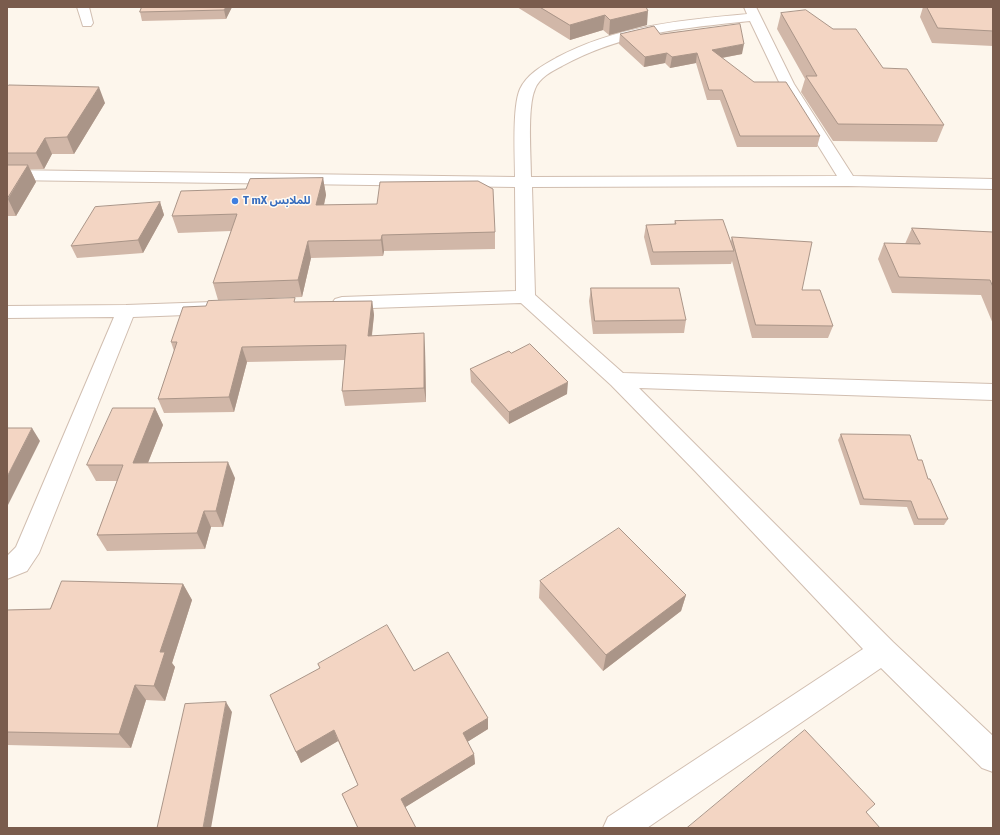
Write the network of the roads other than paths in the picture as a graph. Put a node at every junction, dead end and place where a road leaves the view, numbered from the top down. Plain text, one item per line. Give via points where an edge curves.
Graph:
1 (83, 7) edge
2 (752, 12) edge
3 (87, 23) dead end
4 (7, 176) edge
5 (848, 181) junction
6 (523, 182) junction
7 (993, 184) edge
8 (526, 297) junction
9 (326, 304) edge
10 (230, 307) edge
11 (126, 311) junction
12 (7, 312) edge
13 (618, 380) junction
14 (993, 392) edge
15 (7, 568) edge
16 (883, 651) junction
17 (993, 757) edge
18 (619, 828) edge

1 - 3 street
2 - 5 street via 787,84
2 - 6 street via 626,34 588,46 538,75 528,88 524,109
4 - 6 street
5 - 6 street
5 - 7 street
6 - 8 street
8 - 9 street
8 - 13 street
10 - 11 street
11 - 12 street
11 - 15 street via 26,553 18,563
13 - 14 street
13 - 16 street
16 - 17 street
16 - 18 street

